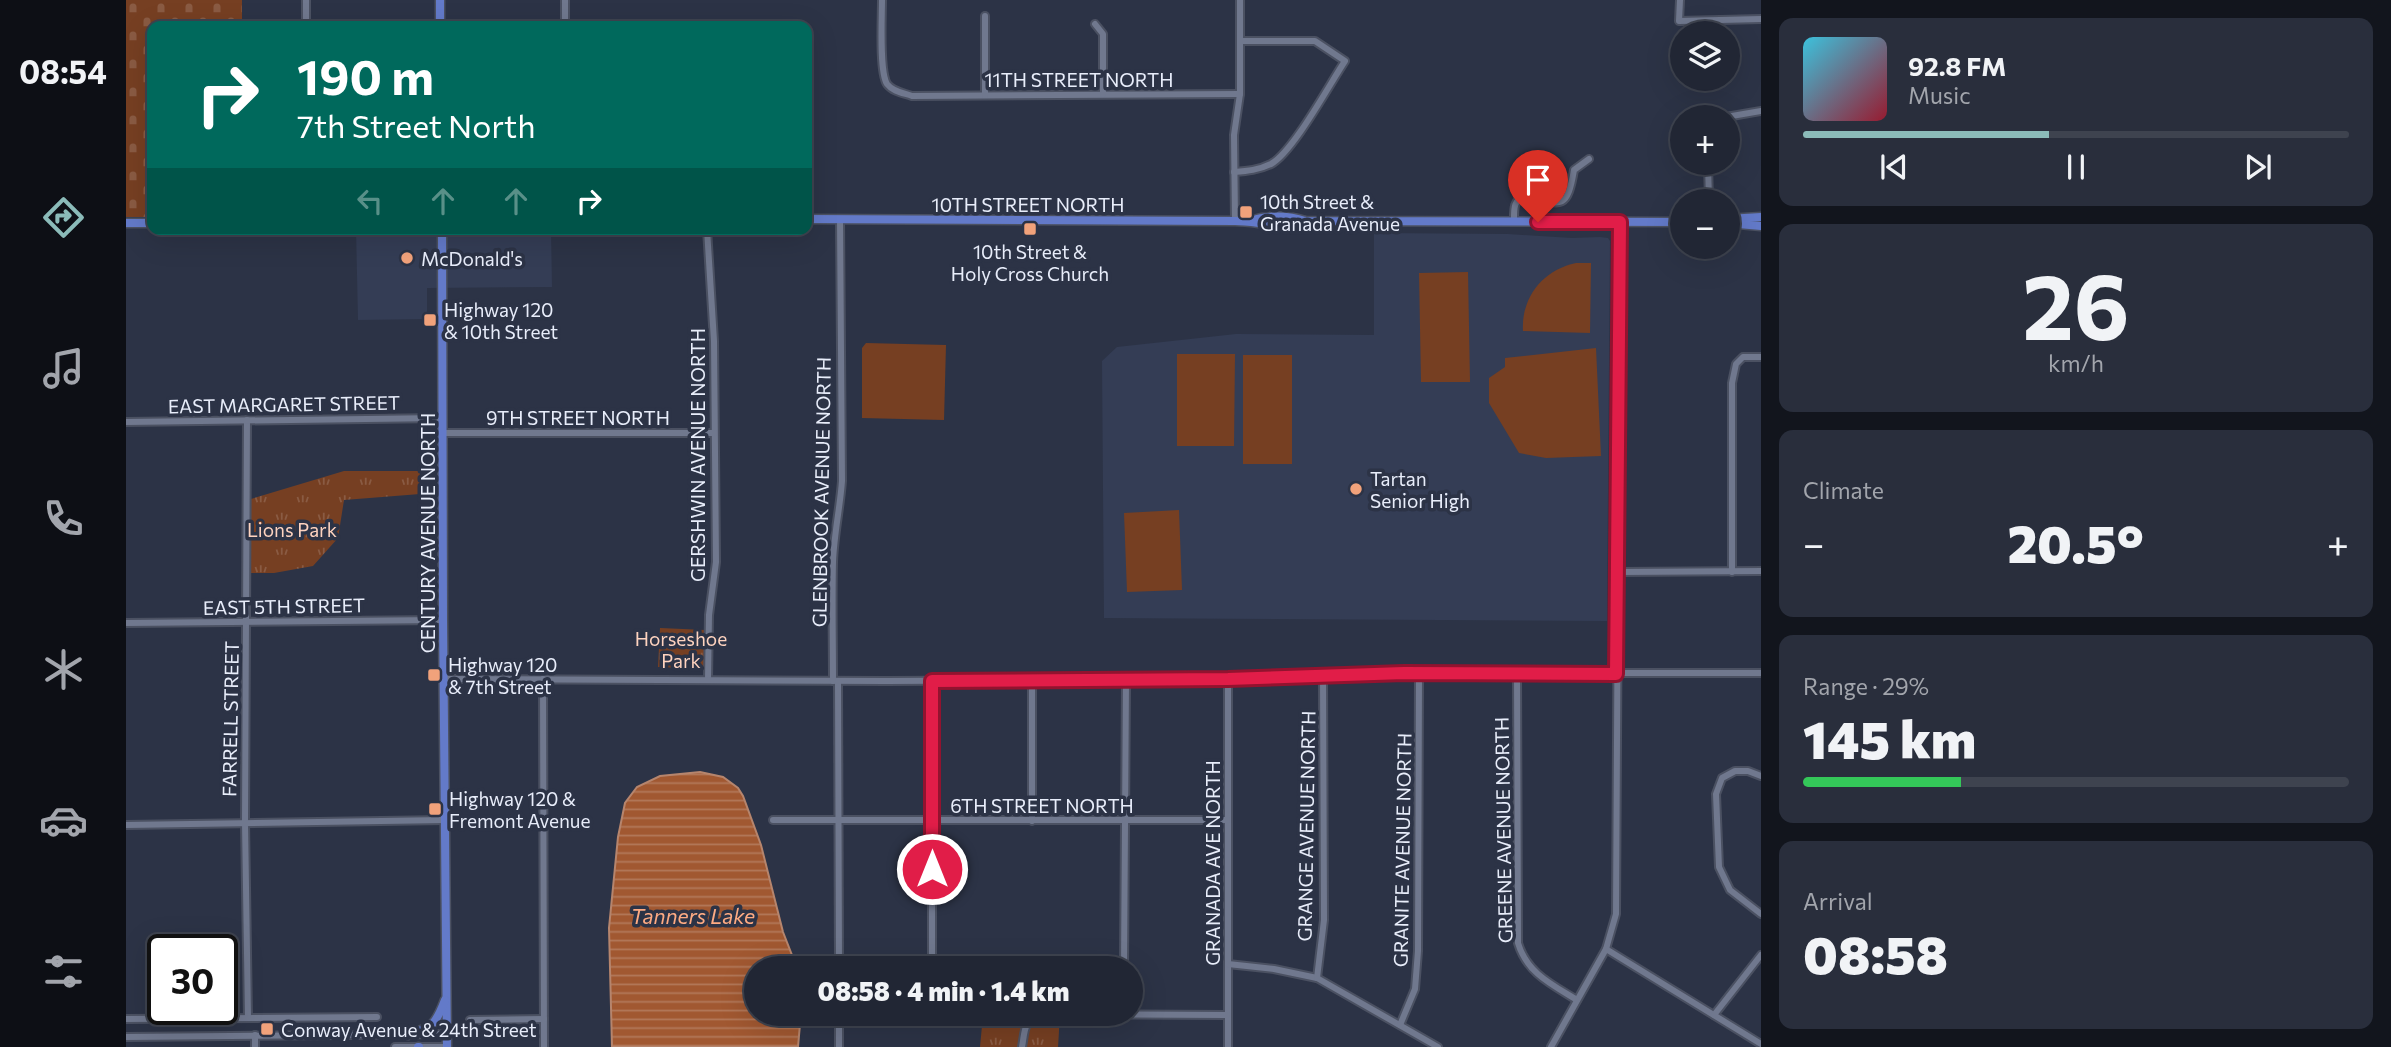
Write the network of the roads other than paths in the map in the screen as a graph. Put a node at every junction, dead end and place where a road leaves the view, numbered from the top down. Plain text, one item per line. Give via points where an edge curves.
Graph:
1 (306, 0) edge
2 (440, 0) edge
3 (565, 0) edge
4 (882, 0) edge
5 (1240, 0) edge
6 (1680, 0) edge
7 (985, 16) dead end
8 (1761, 19) edge
9 (306, 21) edge
10 (440, 21) edge
11 (565, 21) edge
12 (1095, 24) dead end
13 (1240, 41) junction
14 (1103, 94) junction
15 (1240, 94) junction
16 (985, 95) junction
17 (1761, 111) edge
18 (1740, 115) edge
19 (1589, 159) dead end
20 (1234, 172) junction
21 (1761, 217) edge
22 (812, 219) edge
23 (840, 219) junction
24 (1740, 219) edge
25 (1235, 221) junction
26 (1514, 222) junction
27 (1620, 222) junction
28 (1670, 222) edge
29 (126, 223) edge
30 (147, 223) edge
31 (1740, 223) edge
32 (1761, 226) edge
33 (442, 235) edge
34 (707, 235) edge
35 (1761, 357) edge
36 (442, 418) junction
37 (247, 421) junction
38 (126, 422) edge
39 (442, 433) junction
40 (714, 433) junction
41 (1761, 571) edge
42 (1619, 572) junction
43 (1732, 572) junction
44 (443, 620) junction
45 (247, 622) junction
46 (126, 624) edge
47 (1419, 673) junction
48 (1517, 673) junction
49 (1761, 673) edge
50 (1323, 674) junction
51 (1616, 674) junction
52 (443, 679) junction
53 (543, 679) junction
54 (1228, 679) junction
55 (708, 680) junction
56 (1032, 680) junction
57 (1126, 680) junction
58 (836, 681) junction
59 (932, 681) junction
60 (1761, 776) edge
61 (445, 820) junction
62 (773, 820) dead end
63 (932, 820) junction
64 (1227, 820) junction
65 (837, 821) junction
66 (1032, 821) junction
67 (1125, 821) junction
68 (245, 822) junction
69 (126, 825) edge
70 (1761, 914) edge
71 (1606, 948) junction
72 (1761, 955) edge
73 (839, 956) edge
74 (932, 956) edge
75 (1124, 956) edge
76 (1228, 964) junction
77 (1317, 978) junction
78 (447, 993) junction
79 (1577, 1000) junction
80 (1143, 1014) edge
81 (1227, 1014) junction
82 (1714, 1015) junction
83 (377, 1017) dead end
84 (248, 1018) junction
85 (126, 1019) edge
86 (544, 1019) junction
87 (470, 1020) dead end
88 (1400, 1025) junction
89 (839, 1026) edge
90 (1026, 1026) edge
91 (447, 1034) junction
92 (254, 1035) junction
93 (408, 1035) junction
94 (126, 1037) edge
95 (1761, 1044) edge
96 (254, 1047) edge
97 (395, 1047) edge
98 (418, 1047) edge
99 (447, 1047) edge
100 (544, 1047) edge
101 (839, 1047) edge
102 (1022, 1047) edge
103 (1228, 1047) edge
104 (1438, 1047) edge
105 (1551, 1047) edge

1 - 9 street
2 - 10 main road
3 - 11 street
4 - 16 street, 11TH STREET NORTH via 887,84 896,92 919,96
5 - 13 street
6 - 8 street via 1679,21
7 - 16 street
12 - 14 street via 1103,34
13 - 15 street
13 - 20 street via 1315,41 1345,61 1288,151 1258,170
14 - 15 street, 11TH STREET NORTH
14 - 16 street, 11TH STREET NORTH
15 - 20 street
17 - 18 street
19 - 26 street via 1574,170 1565,200 1552,203 1525,194 1514,205
20 - 25 street
21 - 24 main road
22 - 23 main road, 10TH STREET NORTH
23 - 25 main road, 10TH STREET NORTH
23 - 58 street, GLENBROOK AVENUE NORTH via 842,481 833,563
25 - 26 main road, 10TH STREET NORTH via 1294,217 1306,221
26 - 27 main road, 10TH STREET NORTH
27 - 28 main road, 10TH STREET NORTH
27 - 42 street
29 - 30 main road
31 - 32 main road
33 - 36 main road, CENTURY AVENUE NORTH
34 - 40 street, GERSHWIN AVENUE NORTH
35 - 43 street via 1743,357 1736,364 1732,383
36 - 37 street, EAST MARGARET STREET
36 - 39 main road, CENTURY AVENUE NORTH
37 - 38 street, EAST MARGARET STREET
37 - 45 street, FARRELL STREET
39 - 40 street, 9TH STREET NORTH
39 - 44 main road, CENTURY AVENUE NORTH
40 - 55 street, GERSHWIN AVENUE NORTH via 716,562
41 - 43 street
42 - 43 street
42 - 51 street
44 - 45 street, EAST 5TH STREET
44 - 52 main road, CENTURY AVENUE NORTH
45 - 46 street, EAST 5TH STREET
45 - 68 street, FARRELL STREET
47 - 48 street
47 - 50 street
47 - 88 street, GRANITE AVENUE NORTH via 1418,951 1415,989
48 - 51 street
48 - 79 street, GREENE AVENUE NORTH via 1518,943 1536,975
49 - 51 street
50 - 54 street
50 - 77 street, GRANGE AVENUE NORTH via 1324,920
51 - 71 street via 1616,914
52 - 53 street
52 - 61 main road, CENTURY AVENUE NORTH
53 - 55 street
53 - 86 street
54 - 57 street
54 - 64 street, GRANADA AVE NORTH
55 - 58 street
56 - 57 street
56 - 59 street
56 - 66 street
57 - 67 street
58 - 59 street
58 - 65 street, GLENBROOK AVENUE NORTH
59 - 63 street
60 - 70 street via 1735,771 1722,778 1716,794 1716,828 1719,867 1730,890
61 - 68 street
61 - 78 main road, CENTURY AVENUE NORTH
62 - 65 street, 6TH STREET NORTH
63 - 65 street, 6TH STREET NORTH
63 - 66 street, 6TH STREET NORTH
63 - 74 street
64 - 67 street, 6TH STREET NORTH
64 - 76 street, GRANADA AVE NORTH
65 - 73 street, GLENBROOK AVENUE NORTH
66 - 67 street, 6TH STREET NORTH
67 - 75 street
68 - 69 street
68 - 84 street, FARRELL STREET
71 - 79 street
71 - 82 street
72 - 82 street
76 - 77 street
76 - 81 street, GRANADA AVE NORTH
77 - 88 street
78 - 91 main road, CENTURY AVENUE NORTH
78 - 93 main road via 435,1023
79 - 105 street
80 - 81 street
81 - 103 street, GRANADA AVE NORTH
82 - 95 street
83 - 84 street
84 - 85 street
86 - 87 street
86 - 100 street
88 - 104 street
89 - 101 street
90 - 102 street
91 - 93 street
91 - 99 main road, CENTURY AVENUE NORTH
92 - 93 street
92 - 94 street
92 - 96 street
97 - 98 street
98 - 99 street

